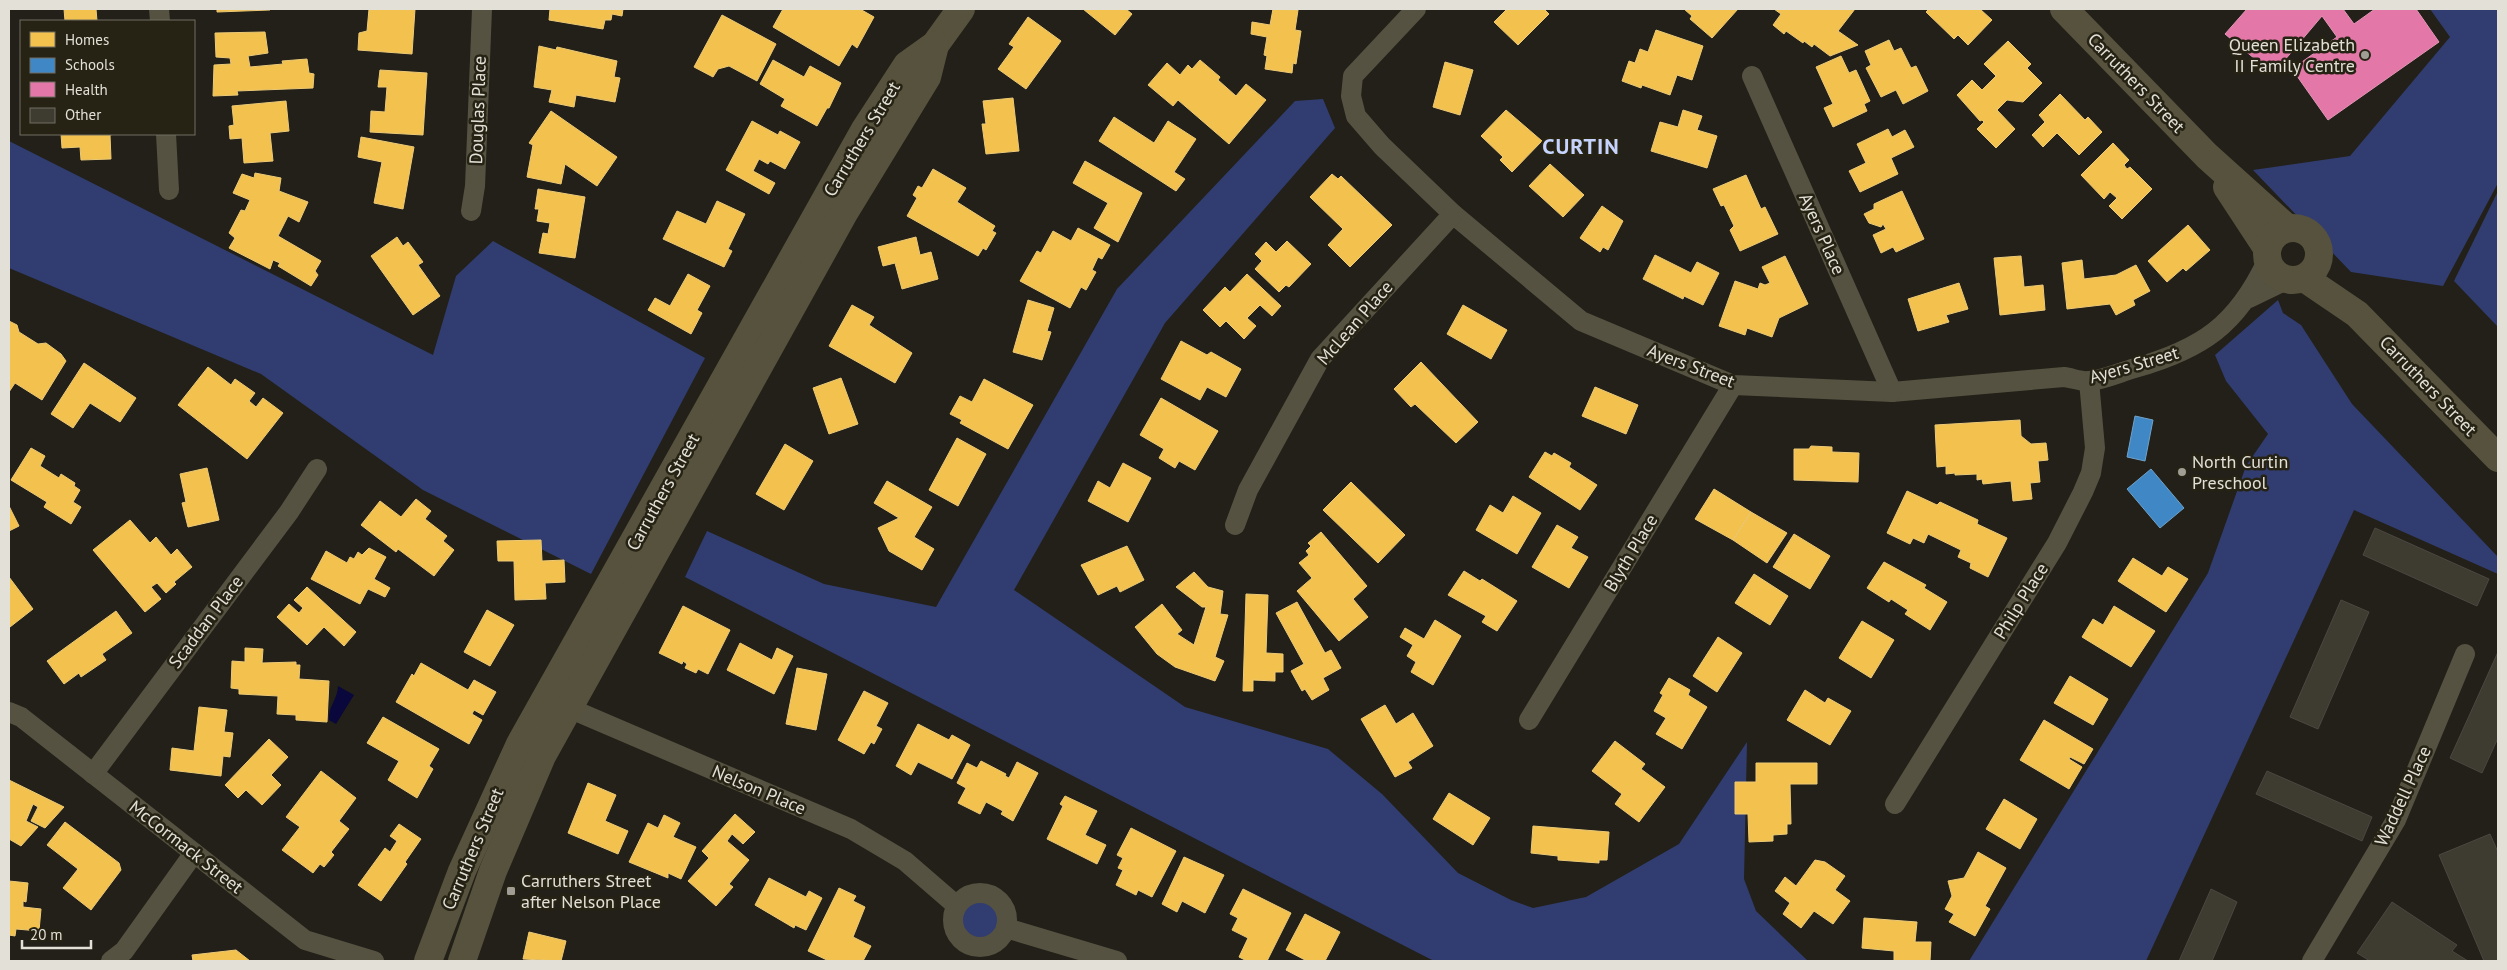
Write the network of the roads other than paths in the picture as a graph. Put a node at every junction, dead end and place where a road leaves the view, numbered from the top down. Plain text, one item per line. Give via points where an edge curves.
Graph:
1 (482, 9) edge
2 (961, 9) edge
3 (1416, 9) edge
4 (2064, 9) edge
5 (1752, 76) dead end
6 (166, 135) edge
7 (2207, 156) junction
8 (169, 190) dead end
9 (471, 211) dead end
10 (1453, 214) junction
11 (2287, 228) junction
12 (2320, 252) junction
13 (2267, 255) junction
14 (2295, 279) junction
15 (2249, 298) junction
16 (2357, 314) junction
17 (2089, 381) junction
18 (1733, 385) junction
19 (1892, 392) junction
20 (2498, 458) edge
21 (317, 470) dead end
22 (1235, 525) dead end
23 (2465, 654) dead end
24 (557, 703) junction
25 (9, 712) edge
26 (1529, 720) dead end
27 (93, 774) junction
28 (1895, 804) dead end
29 (194, 853) junction
30 (957, 906) junction
31 (1006, 928) junction
32 (2316, 960) edge
33 (111, 961) edge
34 (374, 961) edge
35 (428, 961) edge
36 (462, 961) edge
37 (1117, 961) edge

1 - 9 street, Douglas Place via 475,186
2 - 24 main road, Carruthers Street via 935,45 927,77
3 - 10 street, Ayers Street via 1353,76 1350,96 1356,116 1382,146
4 - 7 main road, Carruthers Street
5 - 19 street, Ayers Place
6 - 8 street
7 - 11 main road, Carruthers Street
7 - 13 main road, Carruthers Street
10 - 18 street, Ayers Street via 1581,321
10 - 22 street, McLean Place via 1320,359 1248,490
11 - 12 main road via 2305,230 2317,243
11 - 13 main road via 2276,234
12 - 14 main road via 2317,267
12 - 16 main road, Carruthers Street
13 - 14 main road via 2271,270
13 - 15 street, Ayers Street
14 - 15 street, Ayers Street
14 - 16 main road, Carruthers Street
15 - 17 street, Ayers Street via 2226,323 2173,357
16 - 20 main road, Carruthers Street
17 - 19 street, Ayers Street via 2064,377
17 - 28 street, Philp Place via 2095,448 2091,473 2083,492 2057,543
18 - 19 street, Ayers Street
18 - 26 street, Blyth Place
21 - 27 street, Scaddan Place
23 - 32 street, Waddell Place via 2396,820
24 - 30 street, Nelson Place via 851,829 905,861
24 - 35 main road, Carruthers Street via 498,790 462,871
24 - 36 main road, Carruthers Street
25 - 27 street, McCormack Street via 21,717
27 - 29 street, McCormack Street
29 - 33 street via 124,951
29 - 34 street, McCormack Street via 305,940
30 - 31 street via 974,894 994,897 1004,907
30 - 31 street via 954,926 961,938 973,946 993,944
31 - 37 street

